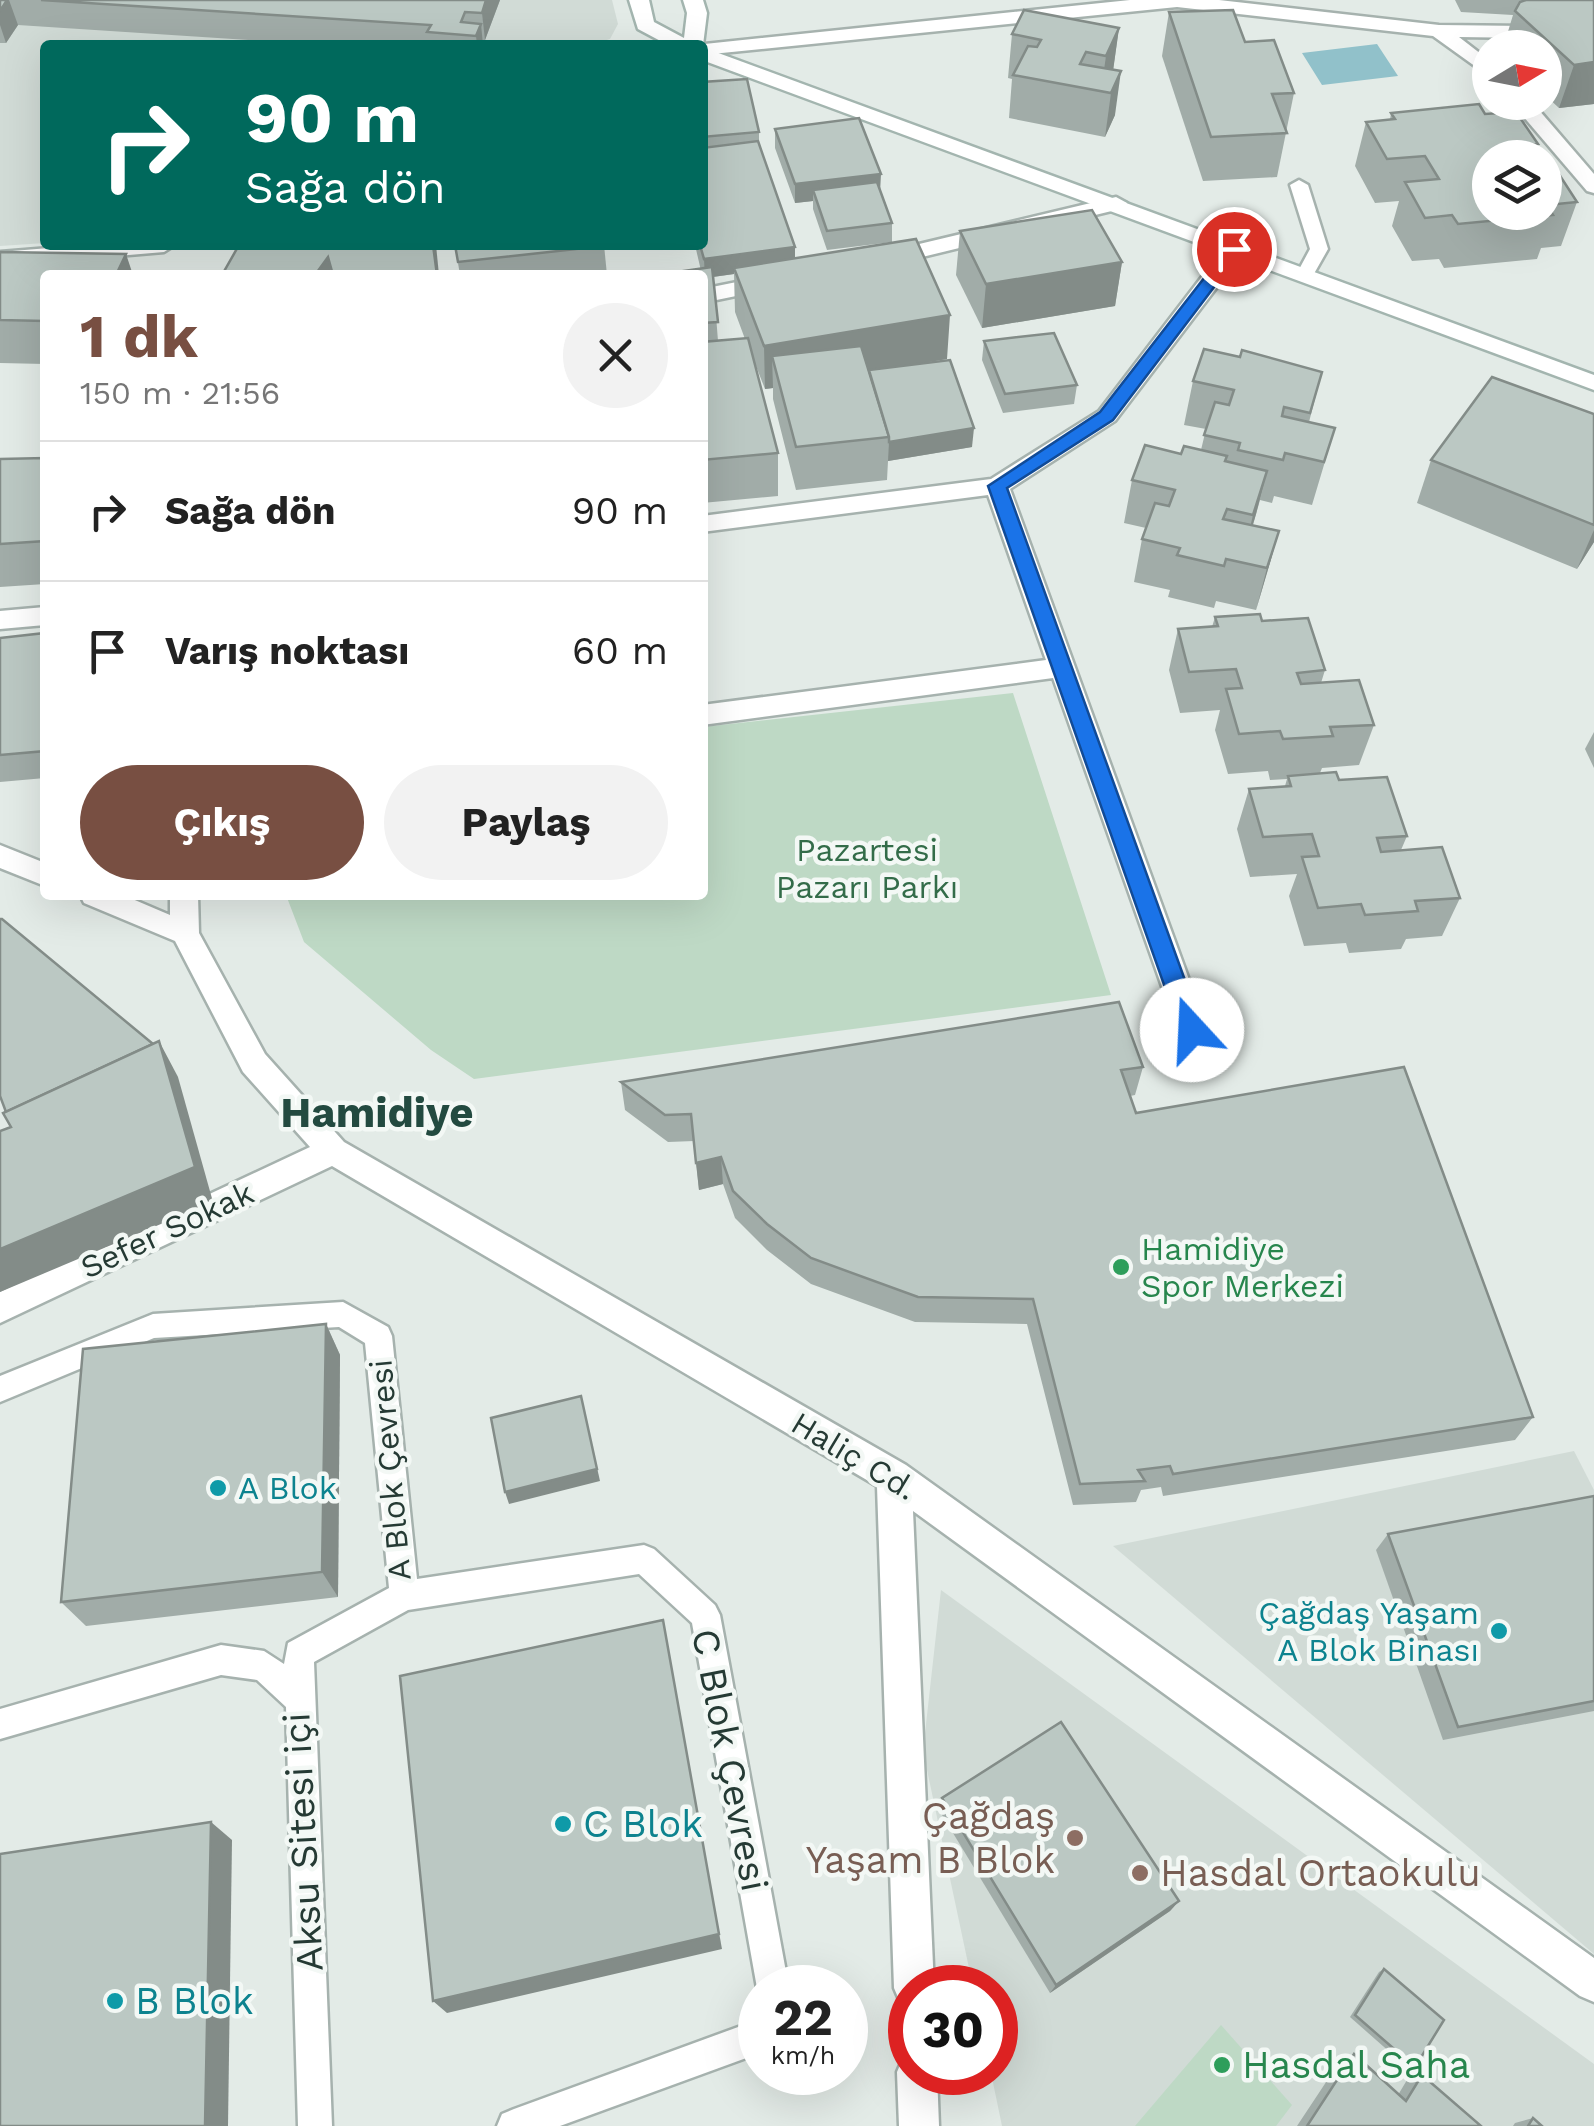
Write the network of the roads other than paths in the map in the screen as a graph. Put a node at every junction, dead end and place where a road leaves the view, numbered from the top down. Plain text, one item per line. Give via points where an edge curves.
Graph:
1 (639, 0) edge
2 (693, 0) edge
3 (1187, 0) edge
4 (1177, 1) edge
5 (1439, 30) junction
6 (1594, 33) edge
7 (674, 40) edge
8 (694, 40) edge
9 (708, 50) edge
10 (708, 53) edge
11 (1472, 57) edge
12 (1536, 120) edge
13 (1300, 184) dead end
14 (1594, 187) edge
15 (1116, 203) junction
16 (1234, 249) junction
17 (107, 250) edge
18 (0, 258) edge
19 (852, 266) edge
20 (1305, 276) junction
21 (796, 277) edge
22 (708, 295) edge
23 (1594, 382) edge
24 (997, 486) junction
25 (708, 523) edge
26 (40, 616) edge
27 (0, 620) edge
28 (1062, 667) junction
29 (708, 714) edge
30 (0, 856) edge
31 (40, 872) edge
32 (106, 900) edge
33 (184, 900) edge
34 (186, 933) junction
35 (1192, 1030) dead end
36 (333, 1151) junction
37 (0, 1308) edge
38 (0, 1390) edge
39 (894, 1477) junction
40 (404, 1596) junction
41 (300, 1700) junction
42 (0, 1724) edge
43 (770, 1965) edge
44 (913, 1965) edge
45 (1594, 1982) edge
46 (738, 2044) edge
47 (918, 2095) edge
48 (314, 2126) edge
49 (514, 2126) edge
50 (919, 2126) edge

1 - 7 street via 645,25
2 - 8 street
3 - 4 street
4 - 5 street
4 - 9 street
5 - 6 street
5 - 11 street
10 - 15 street
12 - 14 street
13 - 20 lane via 1319,249
15 - 16 street
15 - 19 street
16 - 20 street
16 - 24 street via 1107,416
17 - 18 street
20 - 23 street
21 - 22 street
24 - 25 street
24 - 28 street
26 - 27 street
28 - 29 street
28 - 35 street
30 - 31 street
32 - 34 street
33 - 34 street, Haliç Cd.
34 - 36 street, Haliç Cd. via 254,1062
36 - 37 street, Sefer Sokak
36 - 39 street, Haliç Cd.
38 - 40 lane, A Blok Çevresi via 153,1326 343,1314 378,1336
39 - 44 street
39 - 45 street, Haliç Cd.
40 - 41 lane, A Blok Çevresi via 299,1654
40 - 43 lane, C Blok Çevresi via 644,1559 704,1615
41 - 42 lane, Aksu Sitesi içi via 264,1666 220,1660
41 - 48 lane, Aksu Sitesi içi
46 - 49 lane
47 - 50 street

